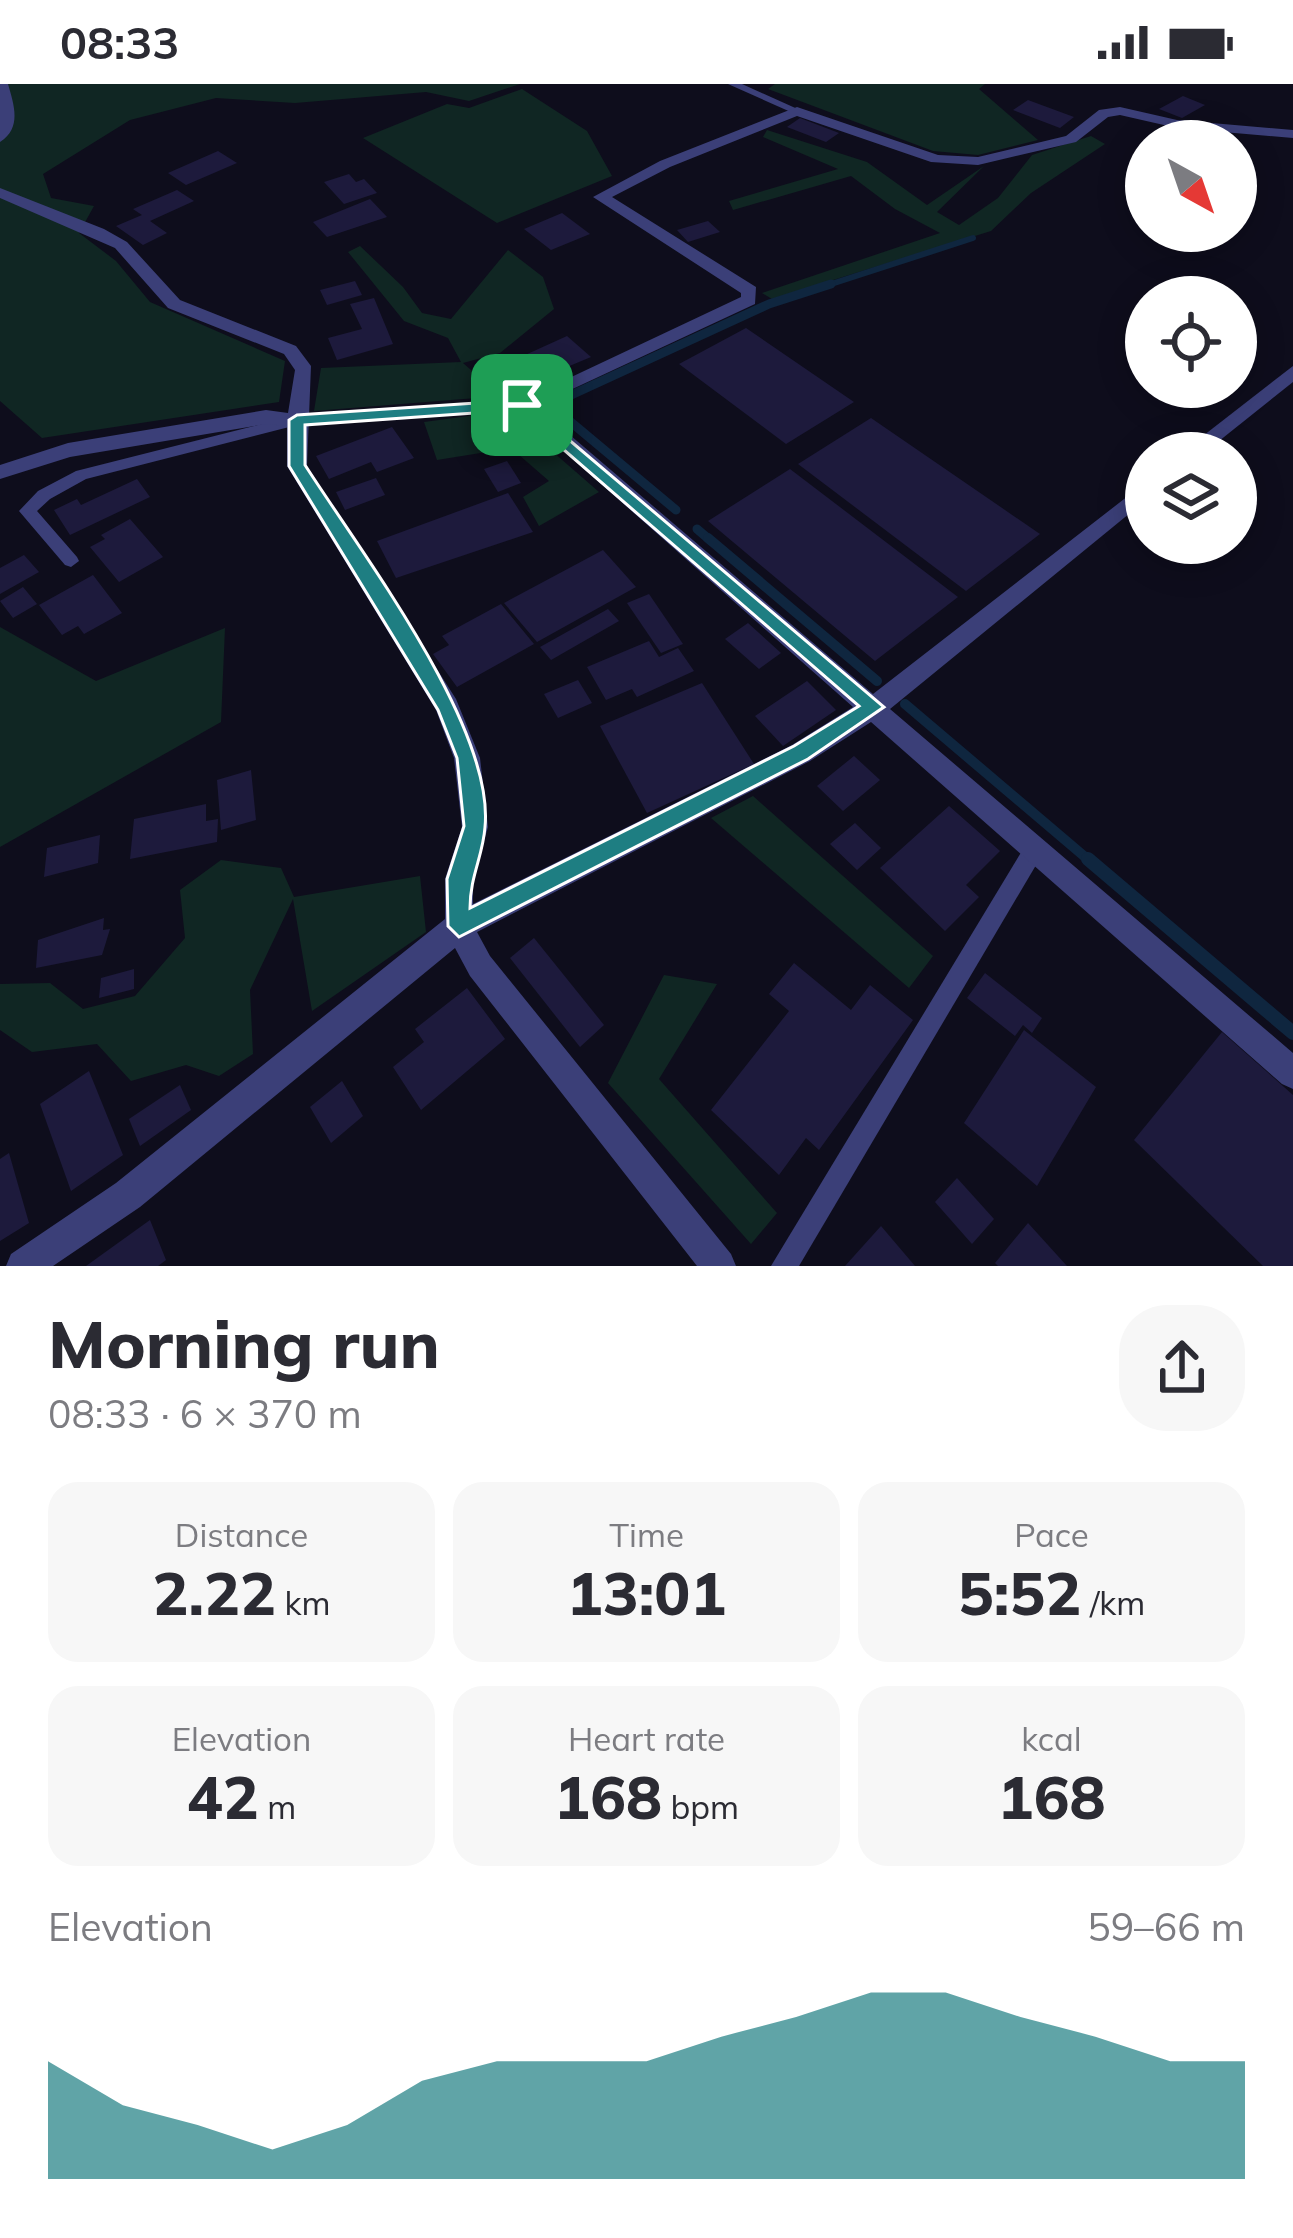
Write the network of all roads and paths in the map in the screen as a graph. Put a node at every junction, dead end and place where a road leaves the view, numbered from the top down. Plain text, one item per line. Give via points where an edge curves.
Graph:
1 (1, 84) edge
2 (733, 84) edge
3 (797, 110) junction
4 (1293, 134) edge
5 (0, 138) edge
6 (0, 193) edge
7 (1293, 372) edge
8 (522, 405) junction
9 (297, 420) junction
10 (1218, 432) edge
11 (0, 472) edge
12 (1125, 507) edge
13 (71, 560) dead end
14 (874, 707) junction
15 (1035, 848) junction
16 (459, 926) junction
17 (1293, 1073) edge
18 (23, 1266) edge
19 (719, 1266) edge
20 (784, 1266) edge

1 - 5 street via 10,114
2 - 3 lane
3 - 4 street via 936,159 978,161 1071,139 1104,113 1120,111
3 - 8 street via 601,197 750,290 749,300
6 - 9 street via 121,245 174,304 290,350 304,370
7 - 10 street
8 - 9 lane
8 - 14 street
9 - 11 street via 266,417 68,450
9 - 13 lane via 81,475 44,495 27,511
9 - 16 street via 297,466 447,706 467,758 475,826 458,879
12 - 14 street
14 - 15 street
14 - 16 street via 801,753
15 - 17 street
15 - 20 lane
16 - 18 street via 128,1196
16 - 19 street via 480,966

